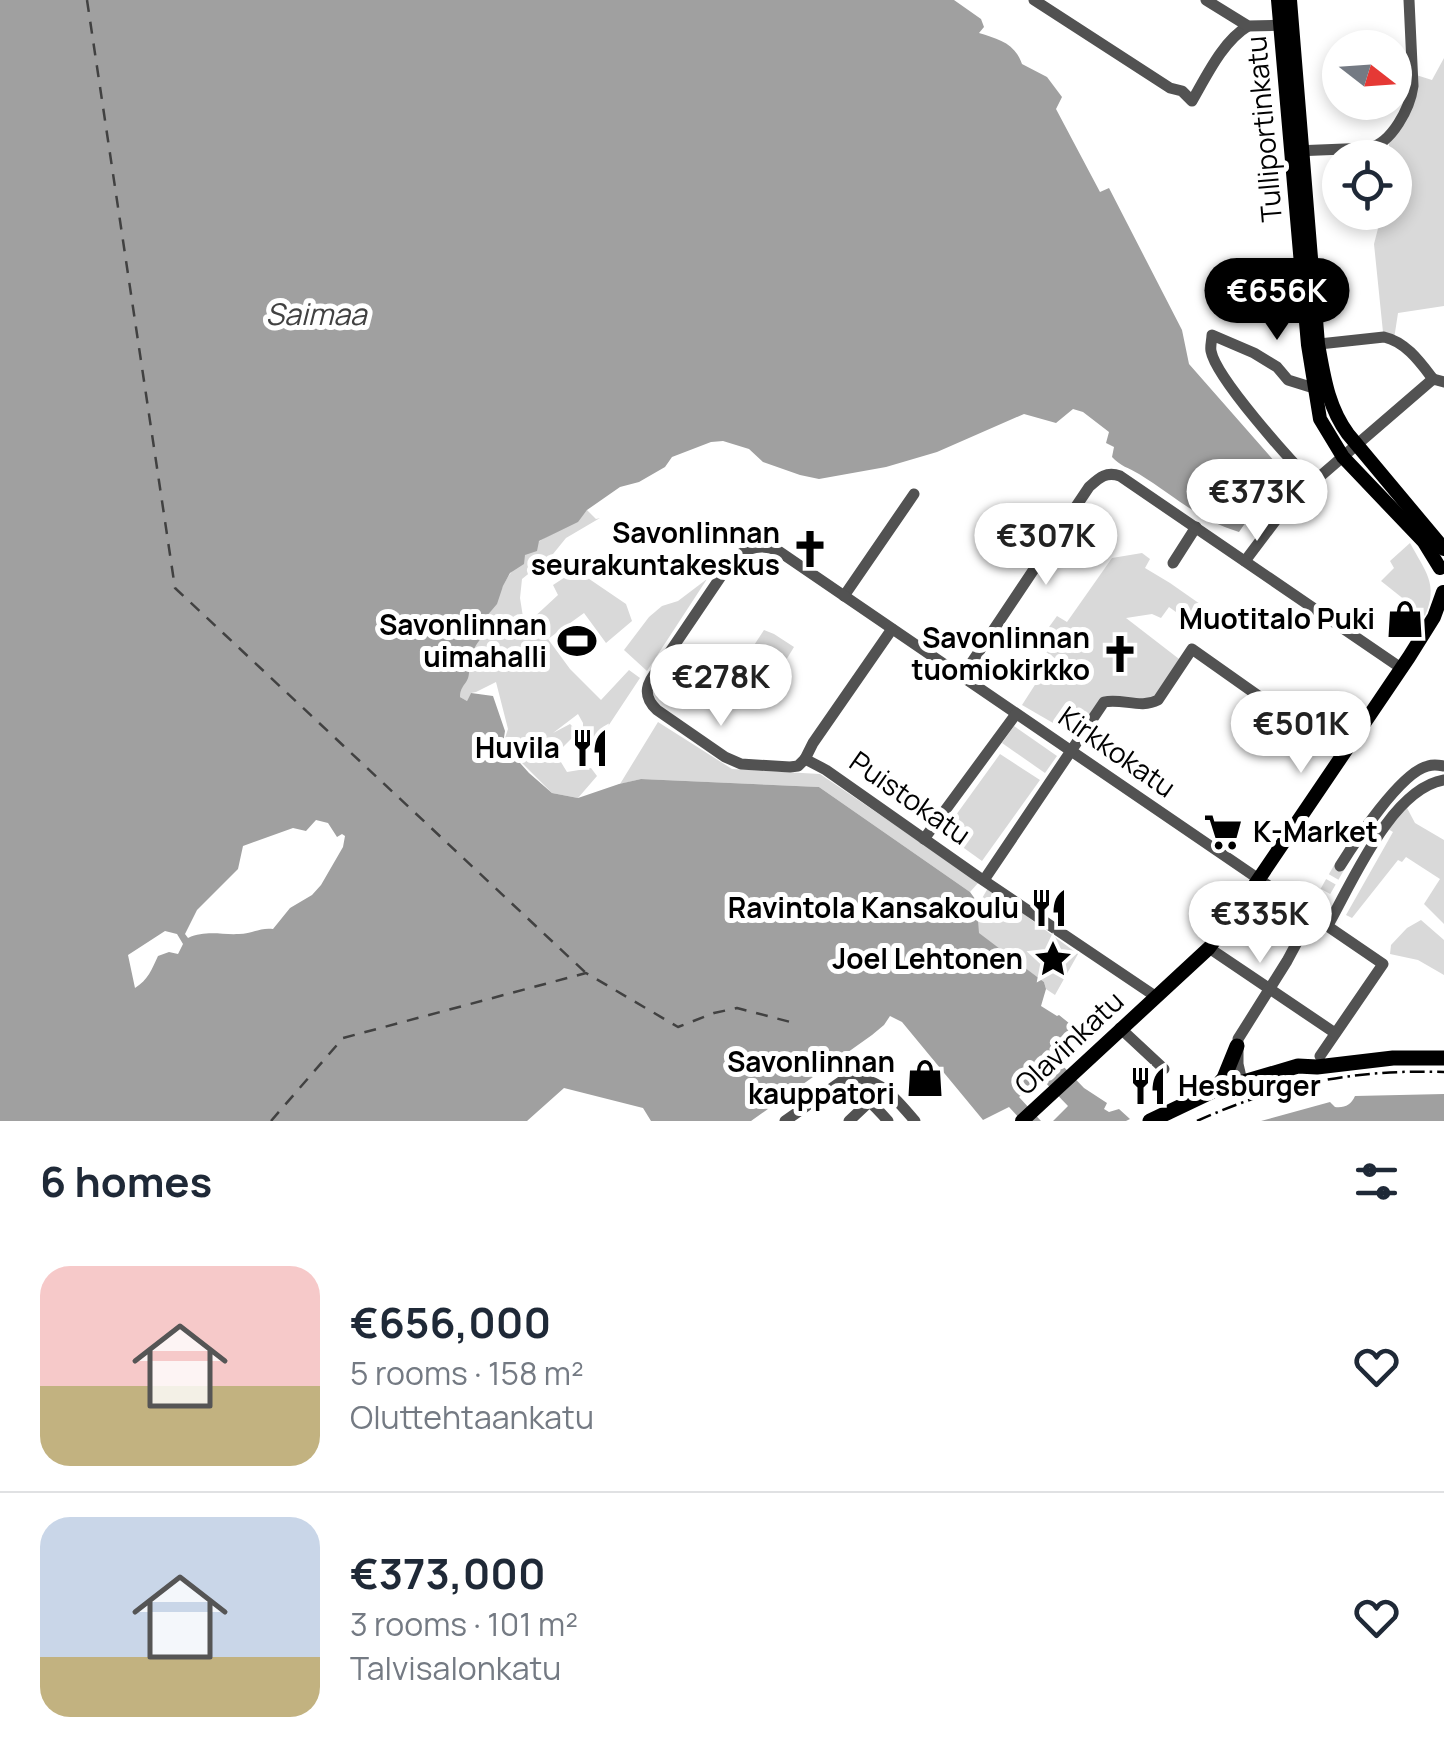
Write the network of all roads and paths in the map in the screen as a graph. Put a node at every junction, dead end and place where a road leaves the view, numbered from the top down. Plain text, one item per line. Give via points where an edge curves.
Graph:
1 (1034, 0) edge
2 (1206, 0) edge
3 (1278, 0) edge
4 (1290, 0) edge
5 (1409, 0) edge
6 (1285, 25) junction
7 (1248, 26) junction
8 (1296, 151) junction
9 (1313, 345) junction
10 (1439, 381) edge
11 (1320, 390) junction
12 (1357, 446) junction
13 (1343, 457) junction
14 (1312, 482) junction
15 (914, 494) dead end
16 (1196, 528) junction
17 (1444, 549) edge
18 (1244, 561) junction
19 (1173, 563) dead end
20 (1442, 566) edge
21 (1443, 593) edge
22 (844, 596) junction
23 (1439, 614) edge
24 (892, 629) junction
25 (1401, 668) junction
26 (650, 677) joint
27 (962, 677) junction
28 (1016, 714) junction
29 (1071, 751) junction
30 (1342, 755) junction
31 (805, 759) junction
32 (1439, 766) edge
33 (1440, 780) edge
34 (924, 839) junction
35 (1340, 866) tunnel mouth
36 (1259, 878) junction
37 (984, 880) junction
38 (1307, 915) junction
39 (1328, 926) junction
40 (1208, 948) junction
41 (1155, 996) junction
42 (1120, 1028) junction
43 (1334, 1033) junction
44 (1239, 1044) junction
45 (1444, 1058) edge
46 (1320, 1063) junction
47 (1164, 1069) dead end
48 (1278, 1070) junction
49 (1243, 1085) junction
50 (884, 1088) junction
51 (1213, 1091) junction
52 (826, 1092) junction
53 (870, 1101) junction
54 (785, 1121) edge
55 (849, 1121) edge
56 (888, 1121) edge
57 (915, 1121) edge
58 (1022, 1121) edge
59 (1150, 1121) edge
60 (1168, 1121) edge

1 - 7 street via 1192,101 1229,42
2 - 7 street
3 - 6 main road, Tulliportinkatu
4 - 6 main road, Tulliportinkatu
5 - 8 street via 1412,100 1389,136 1368,148
6 - 7 street
6 - 8 main road, Tulliportinkatu
8 - 9 main road, Tulliportinkatu
9 - 10 street via 1394,339
9 - 11 main road, Tulliportinkatu
10 - 12 street
11 - 12 main road, Tulliportinkatu
11 - 13 main road, Tulliportinkatu via 1320,419
11 - 14 street via 1288,380 1254,353 1212,335 1220,371
12 - 13 street
12 - 17 main road, Tulliportinkatu
13 - 14 street
13 - 20 main road, Tulliportinkatu
14 - 18 street
15 - 22 street
16 - 18 street
16 - 19 street
16 - 27 street via 1120,476 1102,476 1088,487
18 - 25 street
20 - 21 main road
21 - 23 main road, Olavinkatu
22 - 24 street, Kirkkokatu
22 - 26 street, Kirkkokatu via 772,548 754,547 736,556
23 - 25 main road, Olavinkatu
24 - 27 street, Kirkkokatu
24 - 31 street
25 - 30 main road, Olavinkatu
26 - 31 street, Puistokatu via 651,704 725,757 790,767
27 - 28 street, Kirkkokatu
28 - 29 street, Kirkkokatu
28 - 34 street
29 - 30 street via 1104,702 1158,700 1192,649
29 - 36 street, Kirkkokatu
29 - 37 street
30 - 36 main road, Olavinkatu
31 - 34 street, Puistokatu
32 - 33 street
32 - 35 street via 1419,770 1400,788
33 - 39 street via 1416,793 1381,831
34 - 37 street, Puistokatu
36 - 38 street, Kirkkokatu
36 - 40 main road, Olavinkatu
37 - 41 street, Puistokatu
38 - 39 street, Kirkkokatu
38 - 44 street
39 - 43 street, Kirkkokatu via 1383,964
40 - 41 main road, Olavinkatu
40 - 43 street
41 - 42 main road, Olavinkatu
42 - 47 street
42 - 58 main road, Olavinkatu
43 - 46 street
44 - 48 highway via 1252,1070
44 - 49 street
44 - 51 highway
45 - 46 highway
46 - 48 highway
46 - 49 highway via 1311,1073
48 - 49 highway
49 - 51 highway
49 - 60 highway
50 - 52 street via 851,1078
50 - 53 street
50 - 57 street
51 - 59 highway
52 - 53 street via 852,1090
52 - 54 street
53 - 55 street
53 - 56 street

